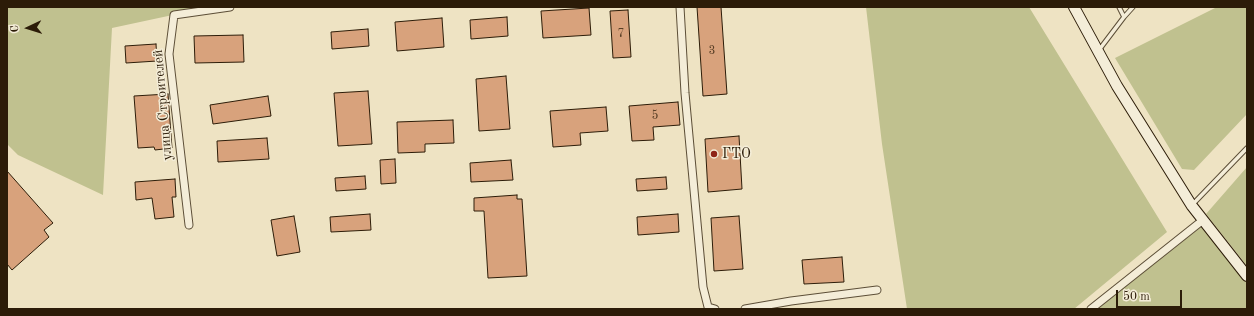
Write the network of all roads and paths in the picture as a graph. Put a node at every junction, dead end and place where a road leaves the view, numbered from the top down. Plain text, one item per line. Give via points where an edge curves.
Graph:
1 (230, 7) edge
2 (680, 7) edge
3 (1074, 7) edge
4 (1119, 7) edge
5 (1133, 7) edge
6 (1124, 17) junction
7 (1098, 51) junction
8 (1247, 148) edge
9 (1192, 206) junction
10 (1203, 220) junction
11 (189, 225) dead end
12 (1247, 276) edge
13 (877, 290) dead end
14 (714, 309) edge
15 (745, 309) edge
16 (1091, 309) edge

1 - 11 street, улица Строителей via 174,15 169,54
2 - 14 street via 685,93 703,287 708,307
3 - 7 street
4 - 6 lane
5 - 6 lane
6 - 7 lane
7 - 9 street
8 - 9 lane
9 - 10 street
10 - 12 street
10 - 16 street
13 - 15 street

